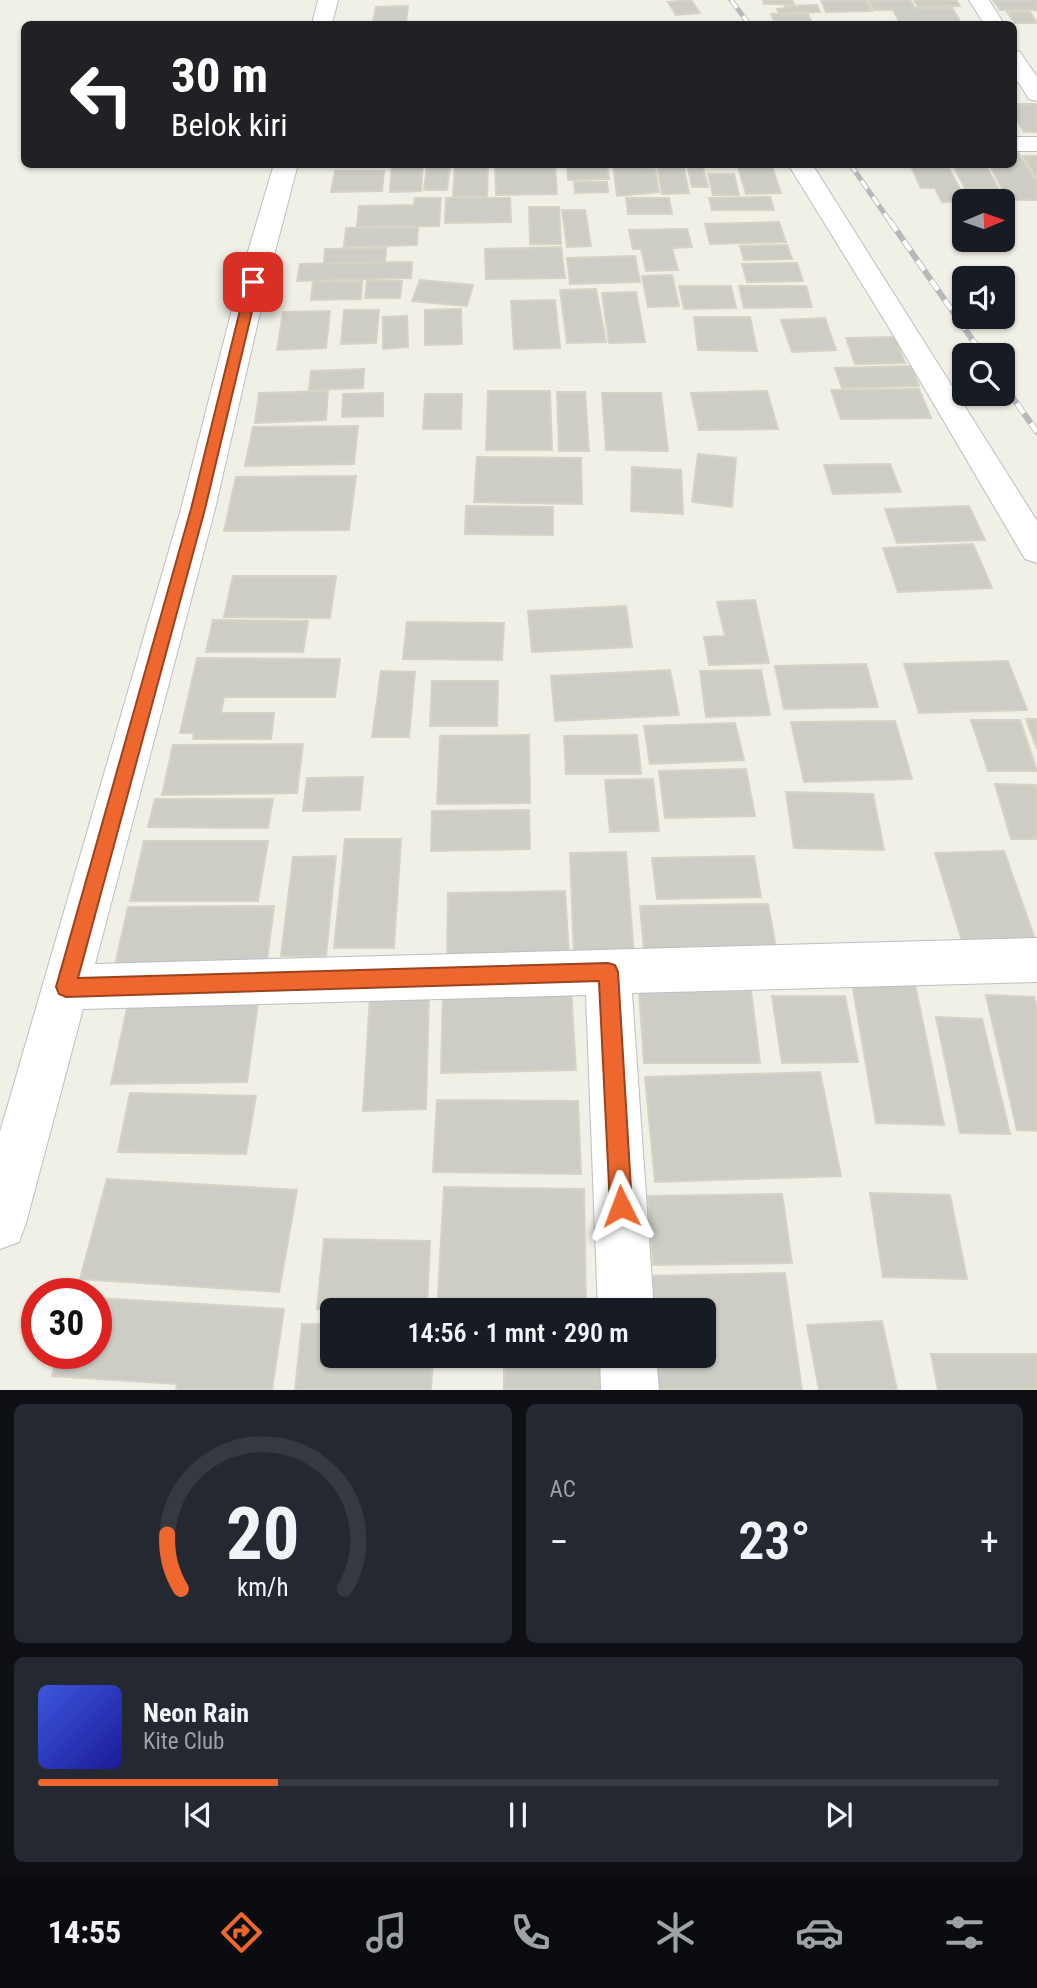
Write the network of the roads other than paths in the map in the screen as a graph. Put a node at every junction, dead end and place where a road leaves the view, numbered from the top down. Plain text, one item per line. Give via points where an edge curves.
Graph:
1 (328, 0) edge
2 (979, 0) edge
3 (322, 21) edge
4 (992, 21) edge
5 (1017, 62) edge
6 (1037, 94) edge
7 (1017, 144) edge
8 (1037, 144) edge
9 (285, 168) edge
10 (803, 168) edge
11 (1037, 550) edge
12 (1037, 960) edge
13 (608, 972) junction
14 (66, 987) junction
15 (0, 1223) edge
16 (625, 1298) edge
17 (629, 1368) edge
18 (630, 1390) edge

1 - 3 street
2 - 4 street
5 - 6 street
7 - 8 street
9 - 14 street via 198,509
10 - 11 street
12 - 13 street
13 - 14 street
13 - 16 street
14 - 15 street
17 - 18 street

